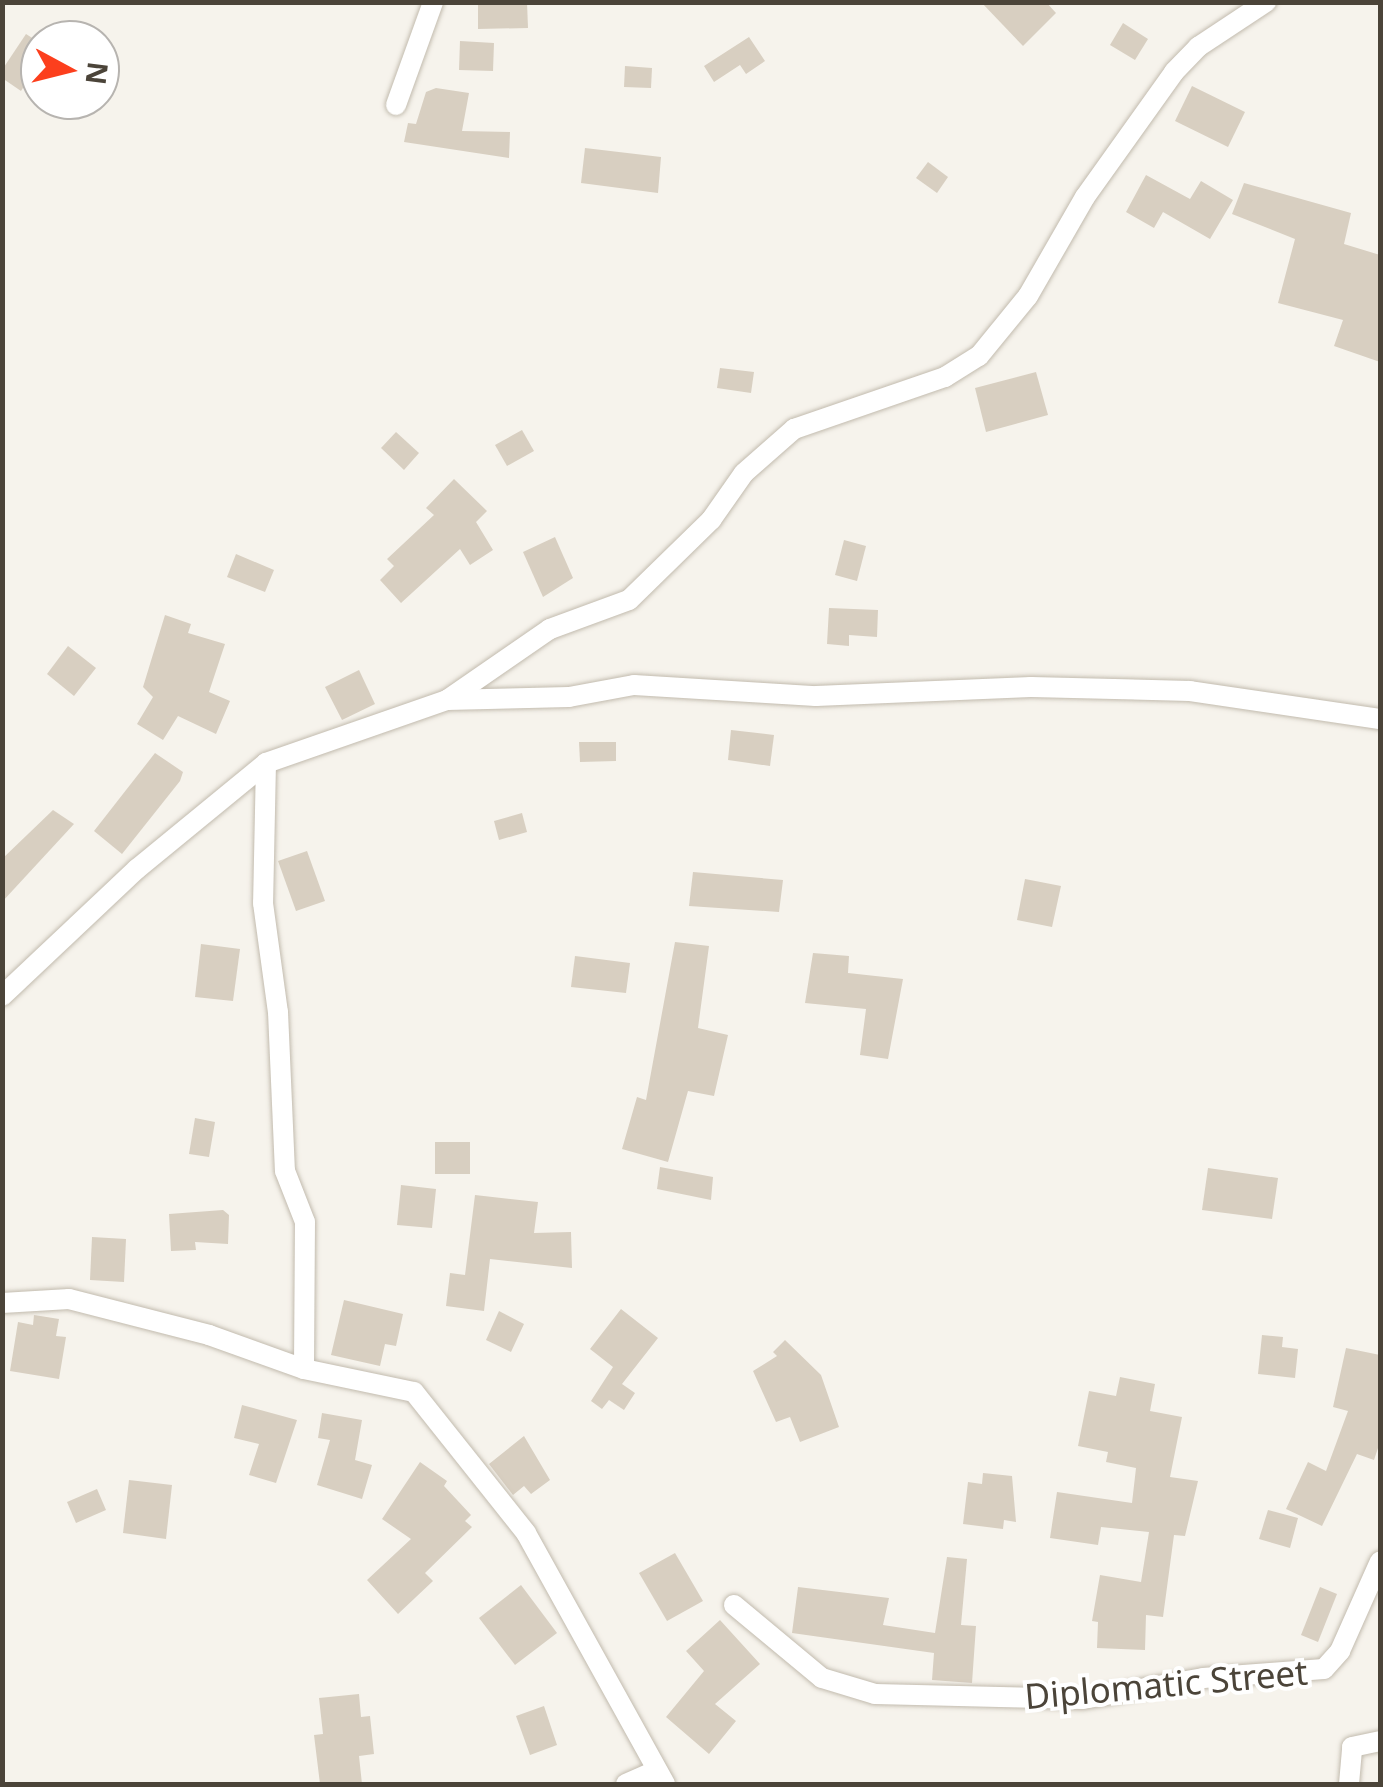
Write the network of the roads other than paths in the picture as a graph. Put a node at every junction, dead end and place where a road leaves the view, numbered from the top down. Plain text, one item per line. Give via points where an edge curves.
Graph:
1 (433, 2) edge
2 (1266, 2) edge
3 (396, 104) dead end
4 (447, 700) junction
5 (1380, 720) edge
6 (266, 763) junction
7 (2, 996) edge
8 (2, 1302) edge
9 (304, 1369) junction
10 (1380, 1562) edge
11 (734, 1605) dead end
12 (1380, 1740) edge
13 (659, 1778) edge
14 (626, 1784) edge
15 (1349, 1784) edge

1 - 3 street
2 - 4 street via 1198,46 1174,72 1085,196 1028,296 979,356 945,376 794,429 744,473 711,520 630,600 550,628
4 - 5 street via 569,697 634,686 816,696 1031,687 1190,690
4 - 6 street
6 - 7 street via 137,869
6 - 9 street via 263,903 278,1012 285,1171 305,1222
8 - 9 street via 69,1299 209,1335
9 - 13 street via 414,1392 526,1533 578,1617
10 - 11 street, Diplomatic Street via 1340,1651 1324,1669 1204,1678 1083,1699 875,1694 822,1678
12 - 15 street via 1352,1746
13 - 14 street

